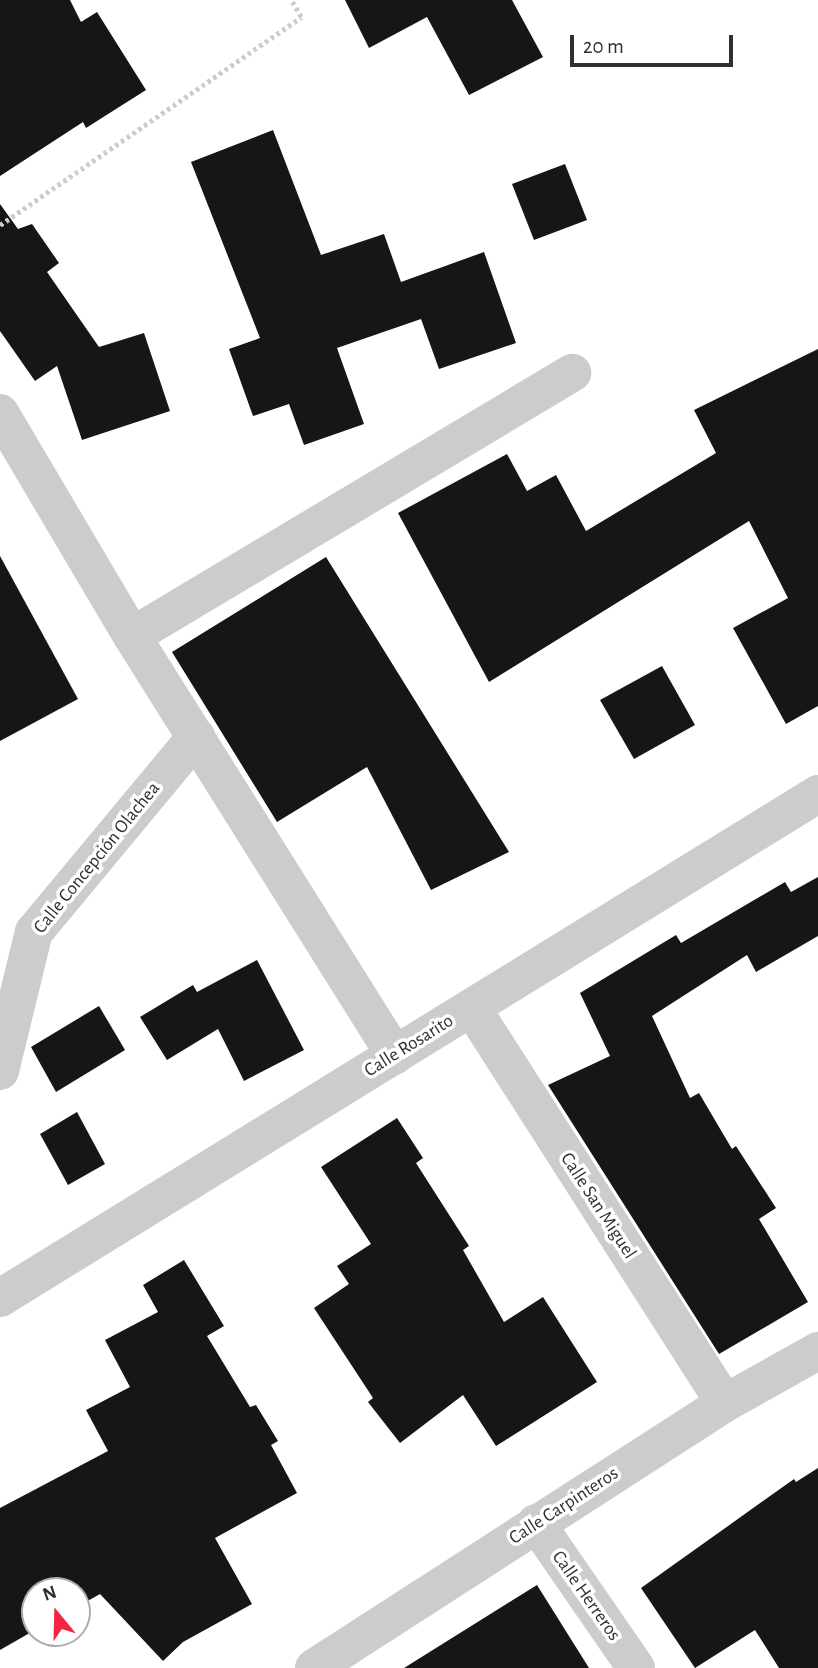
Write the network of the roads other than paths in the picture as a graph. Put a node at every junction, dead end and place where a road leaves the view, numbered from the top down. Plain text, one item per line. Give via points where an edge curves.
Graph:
1 (572, 373) dead end
2 (0, 413) edge
3 (132, 636) junction
4 (196, 737) junction
5 (818, 794) edge
6 (34, 932) junction
7 (0, 953) edge
8 (472, 1008) junction
9 (395, 1055) junction
10 (0, 1071) edge
11 (0, 1298) edge
12 (818, 1351) edge
13 (725, 1403) junction
14 (536, 1523) junction
15 (314, 1668) edge
16 (636, 1668) edge

1 - 3 street
2 - 3 street
3 - 4 street
4 - 6 street, Calle Concepción Olachea
4 - 9 street
5 - 8 street, Calle Rosarito
6 - 7 street
6 - 10 street, Calle Concepción Olachea
8 - 9 street, Calle Rosarito
8 - 13 street, Calle San Miguel
9 - 11 street, Calle Rosarito
12 - 13 street, Calle Carpinteros
13 - 14 street, Calle Carpinteros
14 - 15 street, Calle Carpinteros
14 - 16 street, Calle Herreros

